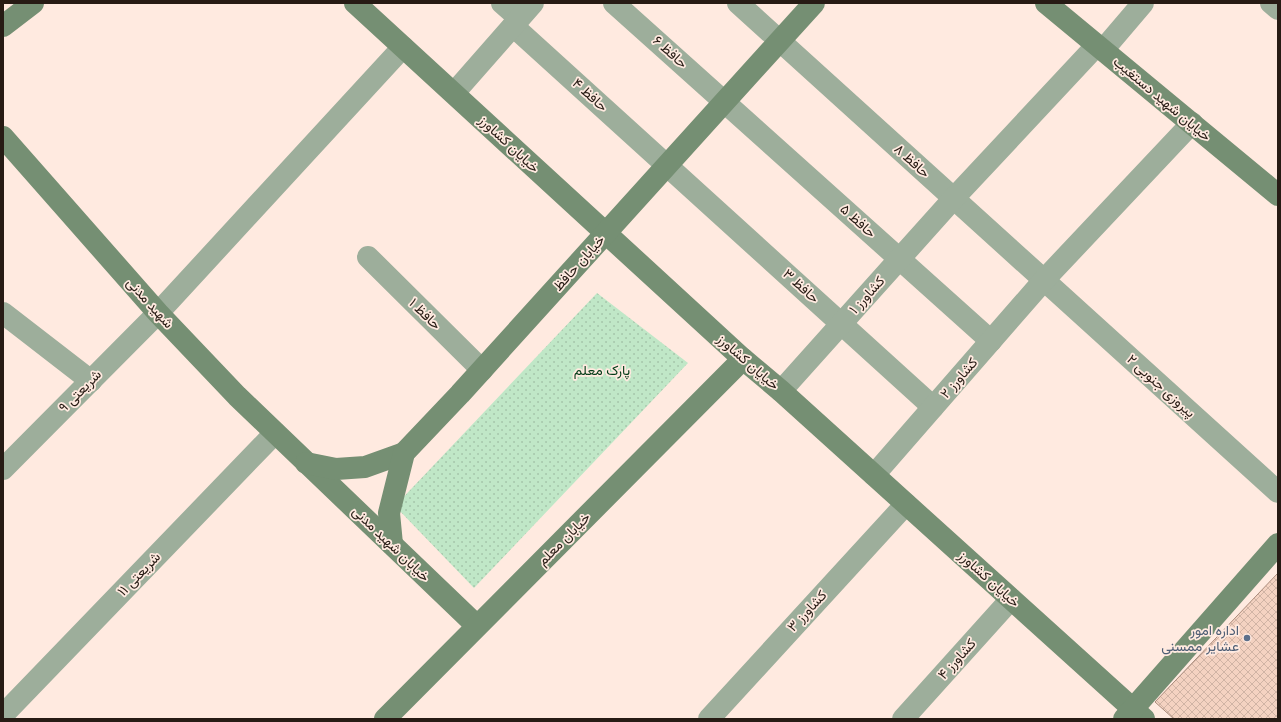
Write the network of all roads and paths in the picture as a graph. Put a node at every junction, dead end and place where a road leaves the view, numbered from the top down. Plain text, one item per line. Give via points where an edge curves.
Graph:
1 (33, 3) edge
2 (355, 3) edge
3 (502, 3) edge
4 (614, 3) edge
5 (738, 3) edge
6 (814, 3) edge
7 (1046, 3) edge
8 (1143, 3) edge
9 (1270, 3) edge
10 (1278, 9) edge
11 (521, 16) edge
12 (3, 26) edge
13 (780, 42) junction
14 (404, 47) junction
15 (1100, 47) junction
16 (454, 93) junction
17 (725, 102) junction
18 (1192, 123) junction
19 (3, 136) edge
20 (668, 165) junction
21 (1278, 195) edge
22 (954, 198) junction
23 (606, 233) junction
24 (368, 257) dead end
25 (900, 259) junction
26 (1044, 280) junction
27 (3, 313) edge
28 (158, 313) junction
29 (842, 323) junction
30 (991, 341) junction
31 (743, 359) junction
32 (482, 370) junction
33 (91, 381) junction
34 (781, 391) junction
35 (933, 407) junction
36 (274, 433) junction
37 (404, 453) junction
38 (305, 463) junction
39 (3, 470) edge
40 (874, 475) junction
41 (1278, 492) edge
42 (906, 504) junction
43 (392, 544) junction
44 (1278, 544) edge
45 (1011, 599) junction
46 (477, 626) junction
47 (3, 715) edge
48 (1134, 716) edge
49 (385, 719) edge
50 (709, 719) edge
51 (904, 719) edge

1 - 12 street
2 - 14 street, خیایان کشاورز
3 - 11 street, حافظ ۴
4 - 17 street, حافظ ۶
5 - 13 street, حافظ ۸
6 - 13 street, خیابان حافظ
7 - 15 street, خیایان شهید دستغیب
8 - 15 street, کشاورز ۱
9 - 10 street
11 - 16 street
11 - 20 street, حافظ ۴
13 - 17 street, خیابان حافظ
13 - 22 street, حافظ ۸
14 - 16 street, خیایان کشاورز
14 - 28 street, شریعتی ۹
15 - 18 street, خیایان شهید دستغیب
15 - 22 street, کشاورز ۱
16 - 23 street, خیایان کشاورز
17 - 20 street, خیابان حافظ
17 - 25 street, حافظ ۵
18 - 21 street, خیایان شهید دستغیب
18 - 26 street, کشاورز ۲
19 - 28 street, شهید مدنی
20 - 23 street, خیابان حافظ
20 - 29 street, حافظ ۳
22 - 25 street, کشاورز ۱
22 - 26 street, حافظ ۸
23 - 31 street, خیایان کشاورز
23 - 32 street, خیابان حافظ
24 - 32 street, حافظ ۱
25 - 29 street, کشاورز ۱
25 - 30 street, حافظ ۵
26 - 30 street, کشاورز ۲
26 - 41 street, پیروزی جنوبی ۲
27 - 33 street
28 - 33 street, شریعتی ۹
28 - 36 street, شهید مدنی
29 - 34 street, کشاورز ۱
29 - 35 street, حافظ ۳
30 - 35 street, کشاورز ۲
31 - 34 street, خیایان کشاورز
31 - 46 street, خیابان معلم
32 - 37 street, خیابان حافظ
33 - 39 street, شریعتی ۹
34 - 40 street, خیایان کشاورز
35 - 40 street, کشاورز ۲
36 - 38 street, شهید مدنی
36 - 47 street, شریعتی ۱۱
37 - 38 street via 365,467 336,469
37 - 43 street, خیابان حافظ via 389,513
38 - 43 street, خیابان شهید مدنی
40 - 42 street, خیایان کشاورز
42 - 45 street, خیایان کشاورز
42 - 50 street, کشاورز ۳
43 - 46 street, خیابان شهید مدنی
44 - 48 street
45 - 48 street, خیایان کشاورز
45 - 51 street, کشاورز ۴
46 - 49 street, خیابان معلم

